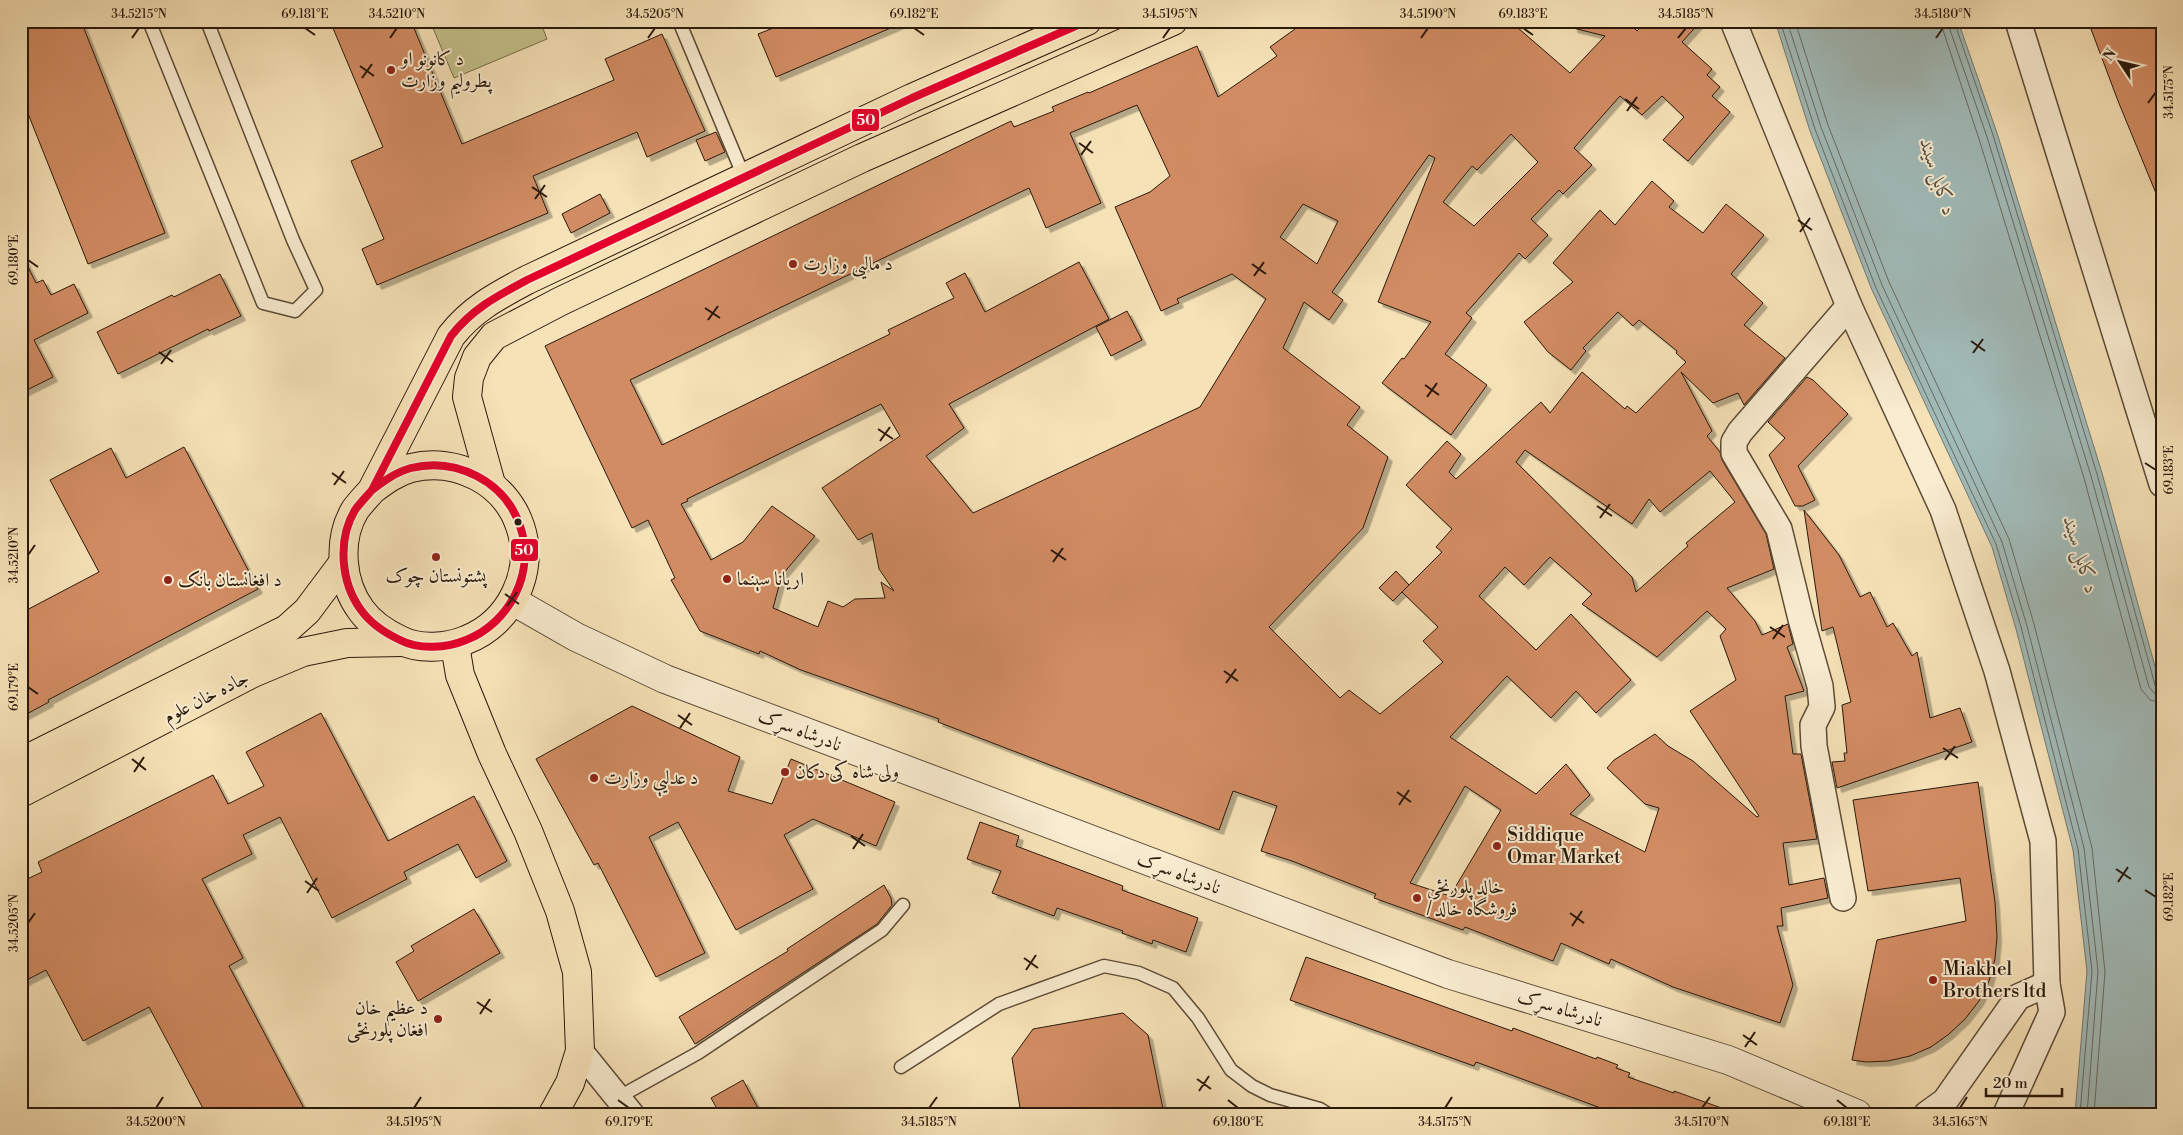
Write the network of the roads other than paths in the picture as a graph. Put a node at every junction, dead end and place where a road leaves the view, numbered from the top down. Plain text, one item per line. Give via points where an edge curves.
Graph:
1 (149, 21) edge
2 (208, 21) edge
3 (679, 21) edge
4 (1087, 21) edge
5 (1173, 21) edge
6 (1733, 21) edge
7 (2018, 21) edge
8 (744, 177) junction
9 (1848, 306) junction
10 (491, 484) junction
11 (2162, 484) edge
12 (372, 490) junction
13 (344, 563) junction
14 (513, 601) junction
15 (403, 642) junction
16 (454, 645) junction
17 (21, 762) edge
18 (21, 793) edge
19 (1843, 898) dead end
20 (903, 905) dead end
21 (2047, 984) junction
22 (580, 1051) junction
23 (901, 1067) dead end
24 (625, 1105) edge
25 (553, 1114) edge
26 (1328, 1114) edge
27 (1857, 1114) edge
28 (1927, 1114) edge
29 (2006, 1114) edge

1 - 2 lane via 263,303 295,311 316,290 293,240
3 - 8 lane
4 - 8 highway
5 - 10 highway via 862,158 494,336 477,358 469,378 468,397
6 - 9 street
7 - 11 street
8 - 12 highway via 527,280 486,302 464,320 451,336
9 - 19 street via 1734,442 1734,453 1779,530 1820,686 1822,707 1813,725 1814,746
9 - 21 street via 1943,510 1997,671 2043,842
10 - 12 highway via 452,466 431,465 410,468 389,477
10 - 14 highway via 509,503 524,543 522,577
12 - 13 highway via 355,511 346,536
13 - 15 highway via 349,588 361,611 380,629
13 - 17 highway, جادہ خان علوم via 307,611 287,629
14 - 16 highway via 499,619 479,635
14 - 27 street, نادرشاه سړک via 665,679 1448,974 1728,1060
15 - 16 highway via 428,647
15 - 18 highway, جادہ خان علوم via 347,643 295,655 252,673
16 - 22 highway via 460,675 560,912 577,972
20 - 24 lane via 882,930
21 - 28 street via 2018,996 1945,1100
21 - 29 street via 2052,1012
22 - 24 street
22 - 25 highway via 570,1083
23 - 26 lane via 999,1004 1104,966 1139,973 1173,988 1198,1018 1231,1070 1270,1095

